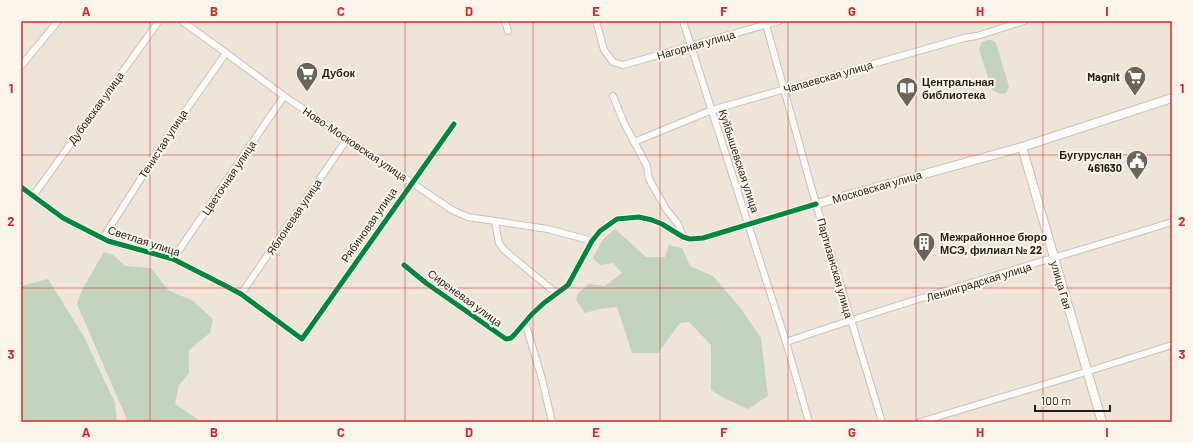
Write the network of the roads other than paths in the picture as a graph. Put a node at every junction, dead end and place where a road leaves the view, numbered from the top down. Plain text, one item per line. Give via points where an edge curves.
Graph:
1 (58, 21) edge
2 (159, 21) edge
3 (182, 21) edge
4 (505, 21) edge
5 (596, 21) edge
6 (683, 21) edge
7 (779, 21) edge
8 (1024, 21) edge
9 (766, 23) edge
10 (508, 32) dead end
11 (692, 46) junction
12 (226, 52) junction
13 (21, 66) edge
14 (785, 90) junction
15 (284, 96) junction
16 (613, 96) dead end
17 (1172, 98) edge
18 (712, 110) junction
19 (454, 124) dead end
20 (347, 139) junction
21 (634, 142) junction
22 (1022, 147) junction
23 (411, 183) junction
24 (21, 187) edge
25 (33, 196) junction
26 (816, 204) junction
27 (495, 222) junction
28 (1172, 222) edge
29 (748, 224) junction
30 (683, 237) junction
31 (103, 238) junction
32 (592, 241) junction
33 (173, 259) junction
34 (1054, 259) junction
35 (404, 265) dead end
36 (568, 285) joint
37 (556, 293) junction
38 (241, 294) junction
39 (850, 320) junction
40 (525, 322) junction
41 (302, 339) joint
42 (786, 342) junction
43 (1172, 345) edge
44 (1086, 372) junction
45 (552, 422) edge
46 (809, 422) edge
47 (882, 422) edge
48 (920, 422) edge
49 (1102, 422) edge

1 - 13 street
2 - 25 street, Дубовская улица
3 - 12 street, Ново-Московская улица
4 - 10 street
5 - 11 street, Нагорная улица via 604,50 613,62 623,65
6 - 11 street, Куйбышевская улица
7 - 9 street, Нагорная улица
8 - 14 street, Чапаевская улица
9 - 11 street, Нагорная улица
9 - 14 street, Партизанская улица
11 - 18 street, Куйбышевская улица
12 - 15 street, Ново-Московская улица
12 - 31 street, Тенистая улица via 170,132
14 - 18 street, Чапаевская улица
14 - 26 street, Партизанская улица
15 - 20 street, Ново-Московская улица
15 - 33 street, Цветочная улица
16 - 21 street
17 - 22 main road, Московская улица
18 - 21 street, Чапаевская улица
18 - 29 street, Куйбышевская улица
19 - 23 street, Рябиновая улица
20 - 23 street, Ново-Московская улица
20 - 38 street, Яблоневая улица
21 - 30 street via 647,166 649,179 655,191 678,224
22 - 26 main road, Московская улица
22 - 34 main road, улица Гая
23 - 27 street, Ново-Московская улица via 452,210 468,217
23 - 41 street, Рябиновая улица
24 - 25 street, Светлая улица
25 - 31 street, Светлая улица via 63,218
26 - 29 street, Московская улица
26 - 39 street, Партизанская улица
27 - 32 street, Ново-Московская улица via 548,229
27 - 37 street via 499,243 504,250
28 - 34 street, Ленинградская улица
29 - 30 street, Московская улица via 703,238 690,240
29 - 42 street, Куйбышевская улица
30 - 32 street, Московская улица via 662,224 639,217 617,219
31 - 33 street, Светлая улица
32 - 36 street, Московская улица
33 - 38 street, Светлая улица
34 - 39 street, Ленинградская улица
34 - 44 main road, улица Гая
35 - 40 street, Сиреневая улица via 506,339
36 - 37 street, Сиреневая улица
37 - 40 street, Сиреневая улица
38 - 41 street, Светлая улица
39 - 42 street, Ленинградская улица
39 - 47 street, Партизанская улица
40 - 45 street
42 - 46 street, Куйбышевская улица
43 - 44 street
44 - 48 street
44 - 49 main road, улица Гая

